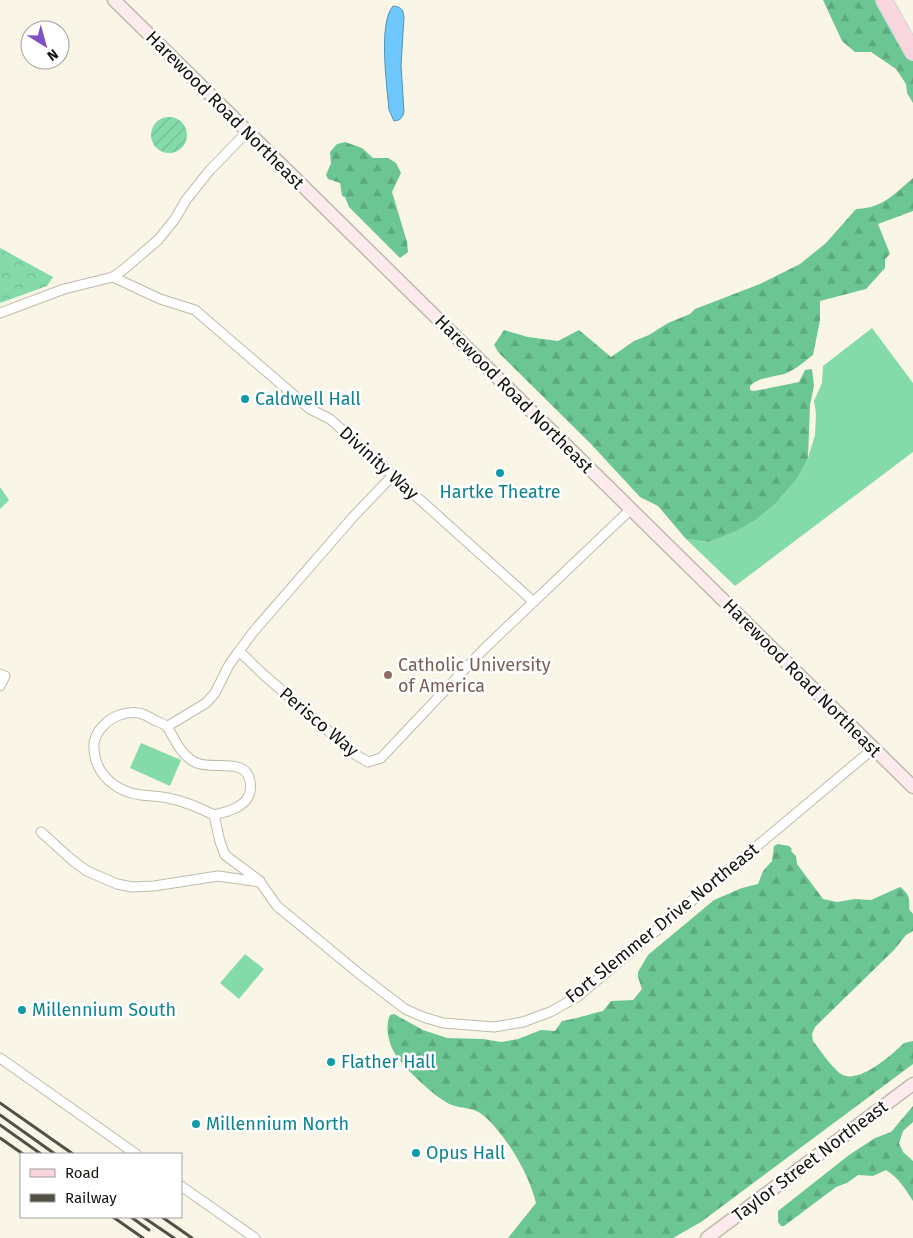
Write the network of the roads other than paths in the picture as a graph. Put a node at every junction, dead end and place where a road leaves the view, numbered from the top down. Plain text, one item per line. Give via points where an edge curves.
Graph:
1 (114, 0) edge
2 (884, 0) edge
3 (913, 52) edge
4 (247, 132) junction
5 (113, 277) junction
6 (0, 313) edge
7 (393, 475) junction
8 (631, 509) junction
9 (534, 602) junction
10 (239, 651) junction
11 (2, 675) edge
12 (0, 686) edge
13 (168, 726) junction
14 (874, 748) junction
15 (913, 788) edge
16 (214, 815) junction
17 (41, 832) dead end
18 (260, 882) junction
19 (0, 1058) edge
20 (913, 1084) edge
21 (135, 1153) edge
22 (182, 1187) edge
23 (255, 1238) edge
24 (707, 1238) edge

1 - 4 street, Harewood Road Northeast
2 - 3 main road
4 - 5 street via 210,170 158,240
4 - 8 street, Harewood Road Northeast
5 - 6 street via 64,289
5 - 7 street, Divinity Way via 160,299 195,310 310,409 330,419
7 - 9 street, Divinity Way
7 - 10 street via 348,522
8 - 9 street, Perisco Way
8 - 14 street, Harewood Road Northeast
9 - 10 street, Perisco Way via 483,650 381,758 368,762 356,755
10 - 13 street via 206,703
11 - 12 street
13 - 16 street via 179,747 197,763 237,766 250,777 252,788 249,798 234,809
13 - 16 street via 139,713 126,713 107,722 94,739 93,748 100,772 112,784 130,792 187,802
14 - 15 street, Harewood Road Northeast
14 - 18 street, Fort Slemmer Drive Northeast via 577,997 523,1022 494,1027 443,1023 404,1009 277,906
16 - 18 street, Fort Slemmer Drive Northeast via 225,855
17 - 18 street via 87,871 117,884 154,886 218,876
19 - 21 street
20 - 24 street, Taylor Street Northeast
22 - 23 street

